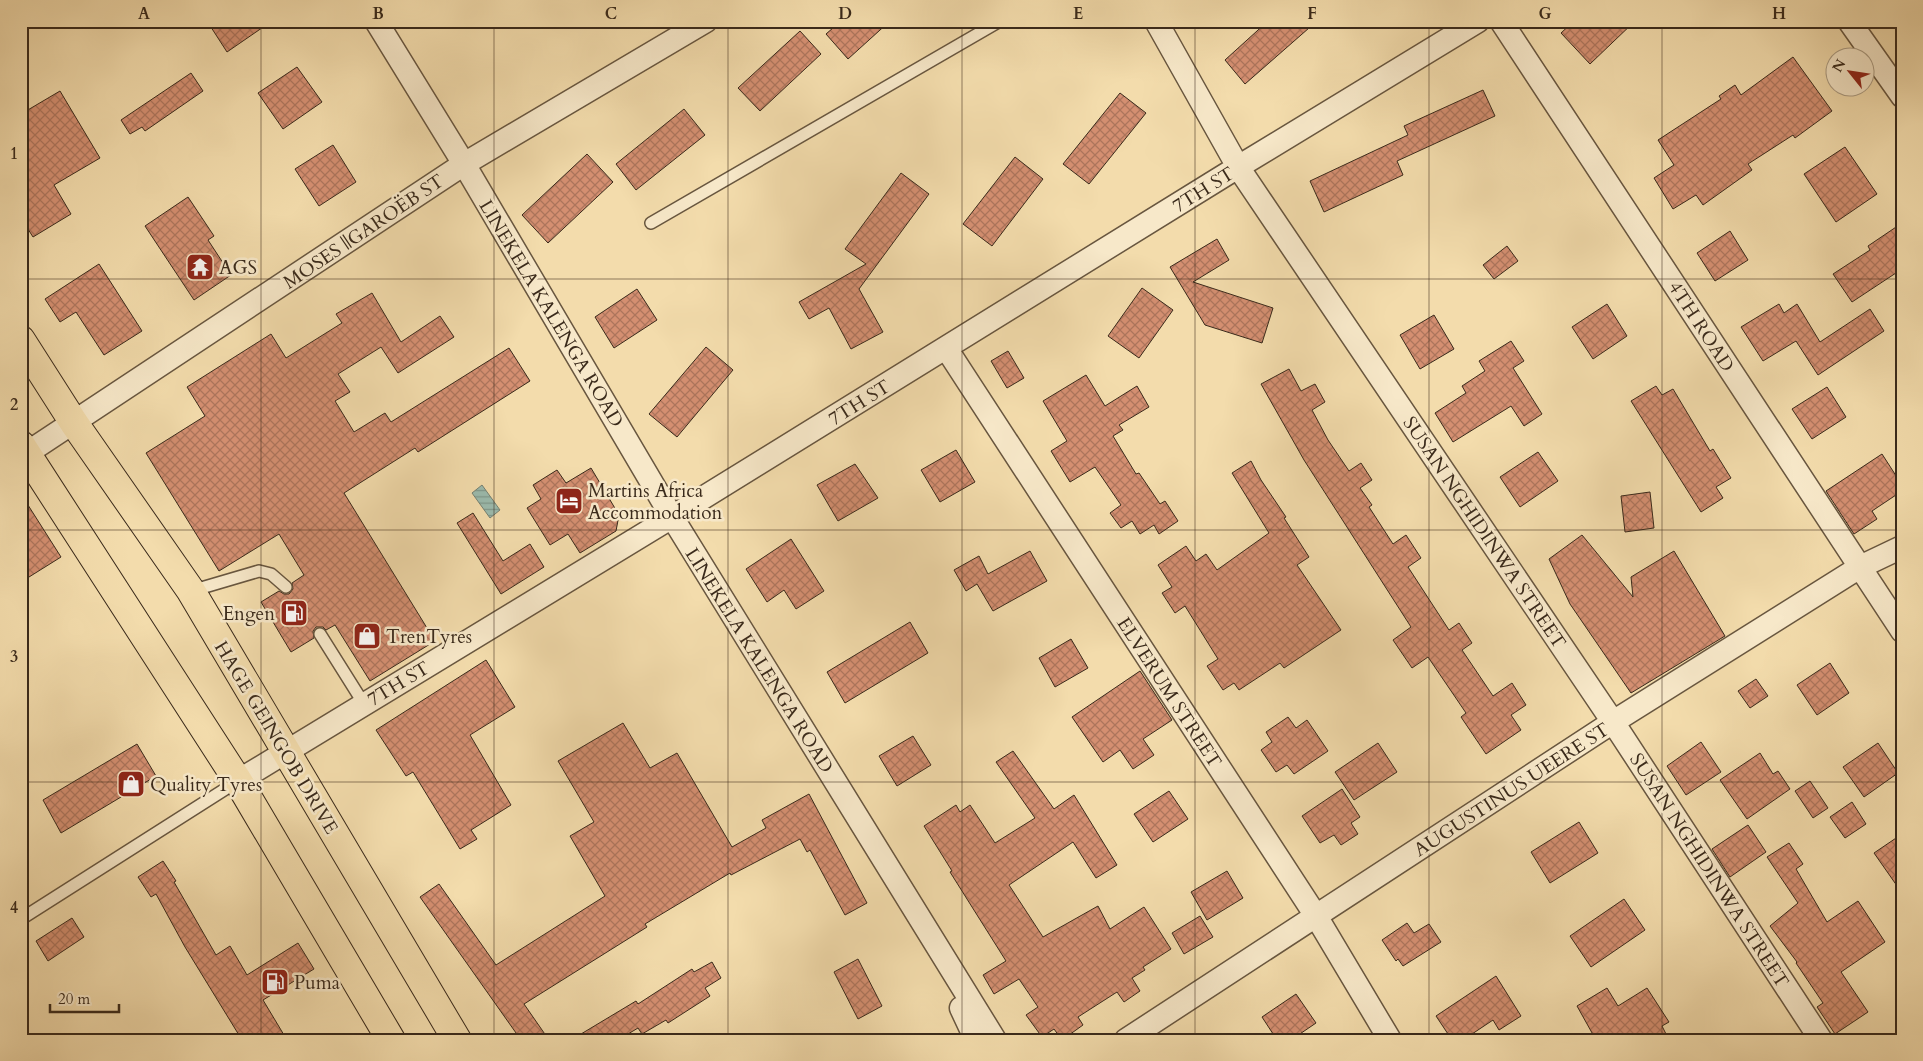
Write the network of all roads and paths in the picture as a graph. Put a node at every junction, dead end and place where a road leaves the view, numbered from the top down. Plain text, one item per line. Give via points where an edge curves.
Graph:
1 (376, 21) edge
2 (706, 21) edge
3 (1000, 21) edge
4 (1156, 21) edge
5 (1478, 21) edge
6 (1501, 21) edge
7 (1849, 21) edge
8 (1902, 96) edge
9 (464, 164) junction
10 (1238, 167) junction
11 (651, 223) dead end
12 (21, 340) edge
13 (946, 348) junction
14 (74, 423) junction
15 (24, 449) edge
16 (672, 517) junction
17 (1902, 547) edge
18 (1860, 567) junction
19 (286, 587) dead end
20 (191, 591) junction
21 (1902, 631) edge
22 (320, 634) dead end
23 (364, 704) junction
24 (1613, 722) junction
25 (285, 752) junction
26 (238, 782) junction
27 (912, 905) junction
28 (1316, 916) junction
29 (21, 919) edge
30 (391, 1040) edge
31 (457, 1040) edge
32 (976, 1040) edge
33 (995, 1040) edge
34 (1126, 1040) edge
35 (1390, 1040) edge
36 (1821, 1040) edge

1 - 9 street, LINEKELA KALENGA ROAD
2 - 9 street, MOSES ǁGAROËB ST
3 - 11 lane
4 - 10 street, SUSAN NGHIDINWA STREET
5 - 10 street, 7TH ST
6 - 18 street, 4TH ROAD
7 - 8 street
9 - 14 street, MOSES ǁGAROËB ST
9 - 16 street, LINEKELA KALENGA ROAD
10 - 13 street, 7TH ST
10 - 24 street, SUSAN NGHIDINWA STREET
12 - 14 highway, HAGE GEINGOB DRIVE
13 - 16 street, 7TH ST
13 - 28 street, ELVERUM STREET
14 - 15 street, MOSES ǁGAROËB ST
14 - 20 highway, HAGE GEINGOB DRIVE
15 - 26 highway
16 - 23 street, 7TH ST
16 - 27 street, LINEKELA KALENGA ROAD
17 - 18 street, AUGUSTINUS UEERE ST
18 - 21 street, 4TH ROAD
18 - 24 street, AUGUSTINUS UEERE ST
19 - 20 lane via 271,574 258,571
20 - 25 highway, HAGE GEINGOB DRIVE
22 - 23 lane
23 - 25 street, 7TH ST
24 - 28 street, AUGUSTINUS UEERE ST
24 - 36 street, SUSAN NGHIDINWA STREET
25 - 26 street, 7TH ST
25 - 31 highway, HAGE GEINGOB DRIVE
26 - 29 lane
26 - 30 highway
27 - 32 street
27 - 33 street, LINEKELA KALENGA ROAD
28 - 34 street, AUGUSTINUS UEERE ST
28 - 35 street, ELVERUM STREET

